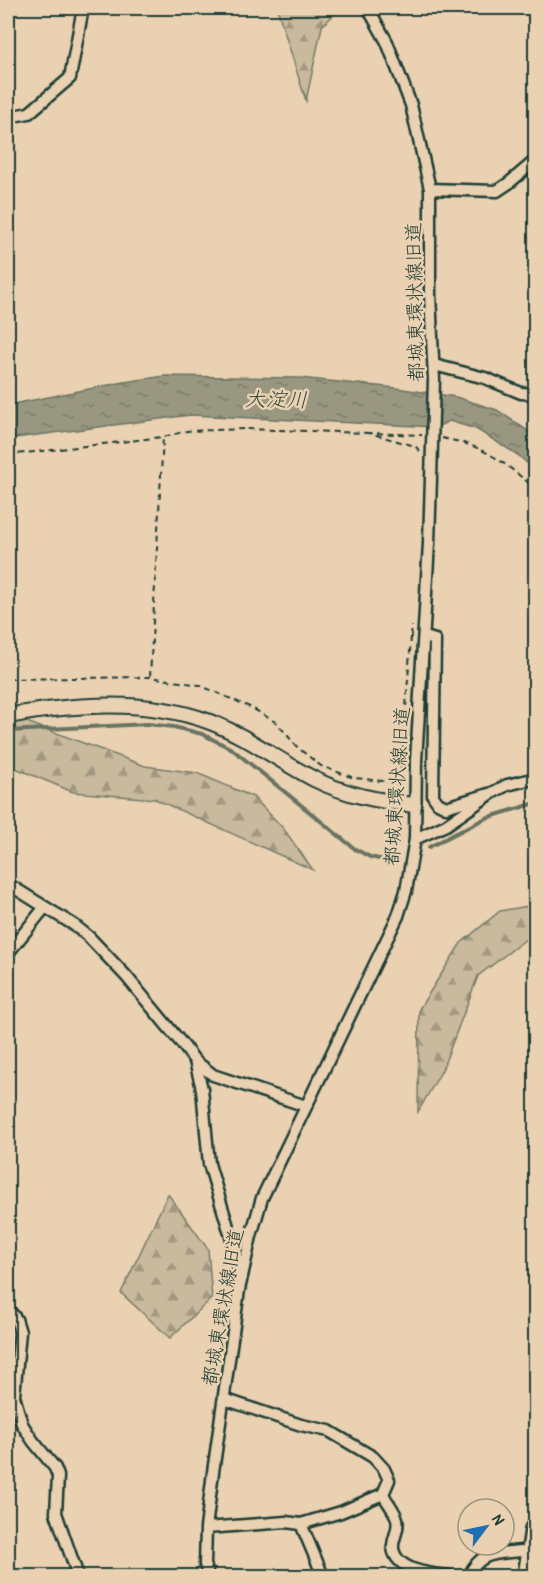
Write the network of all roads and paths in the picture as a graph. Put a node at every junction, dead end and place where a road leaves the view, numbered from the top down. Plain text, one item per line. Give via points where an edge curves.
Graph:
1 (83, 8) edge
2 (368, 8) edge
3 (8, 117) edge
4 (536, 160) edge
5 (430, 189) junction
6 (434, 365) junction
7 (536, 394) edge
8 (369, 433) junction
9 (433, 435) junction
10 (163, 437) junction
11 (8, 455) edge
12 (422, 456) dead end
13 (536, 489) edge
14 (425, 637) junction
15 (150, 677) junction
16 (8, 679) edge
17 (8, 716) edge
18 (536, 778) edge
19 (492, 793) junction
20 (414, 806) junction
21 (415, 839) junction
22 (8, 884) edge
23 (45, 908) junction
24 (8, 953) edge
25 (195, 1061) junction
26 (306, 1106) junction
27 (239, 1290) junction
28 (8, 1309) edge
29 (224, 1399) junction
30 (383, 1494) junction
31 (301, 1524) junction
32 (206, 1528) junction
33 (536, 1530) edge
34 (520, 1551) dead end
35 (78, 1576) edge
36 (208, 1576) edge
37 (323, 1576) edge
38 (449, 1576) edge
39 (469, 1576) edge
40 (529, 1576) edge

1 - 3 street via 70,78 29,113
2 - 5 street, 都城東環状線旧道 via 387,42 411,105
4 - 5 street via 497,191
5 - 6 street, 都城東環状線旧道
6 - 7 street via 485,378 521,393
6 - 9 street, 都城東環状線旧道
8 - 9 path
8 - 10 path via 244,429 187,431
8 - 12 path via 415,446
9 - 13 path via 483,451
9 - 14 street, 都城東環状線旧道
10 - 11 path
10 - 15 path
14 - 15 path via 411,637 402,763 393,782 354,778 321,766 297,748 277,723 252,708 199,685
14 - 19 street via 435,640 433,796 446,807
14 - 20 street, 都城東環状線旧道
15 - 16 path
17 - 20 street via 123,705 168,711 210,722 346,793
18 - 19 street
19 - 21 street via 446,825
20 - 21 street, 都城東環状線旧道
21 - 26 street, 都城東環状線旧道 via 398,916
22 - 23 street
23 - 24 street
23 - 25 street via 89,937
25 - 26 street via 213,1075
25 - 27 street via 202,1089 209,1164 236,1253
26 - 27 street, 都城東環状線旧道 via 262,1198
27 - 29 street, 都城東環状線旧道
28 - 35 street via 20,1332 14,1396 22,1424 58,1476 56,1513
29 - 30 street via 329,1431 373,1457 389,1480
29 - 32 street, 都城東環状線旧道
30 - 31 street
30 - 38 street via 398,1520 393,1547 397,1557 404,1565 423,1573
31 - 32 street
31 - 37 street
32 - 36 street, 都城東環状線旧道
33 - 40 highway
34 - 39 street via 479,1559

